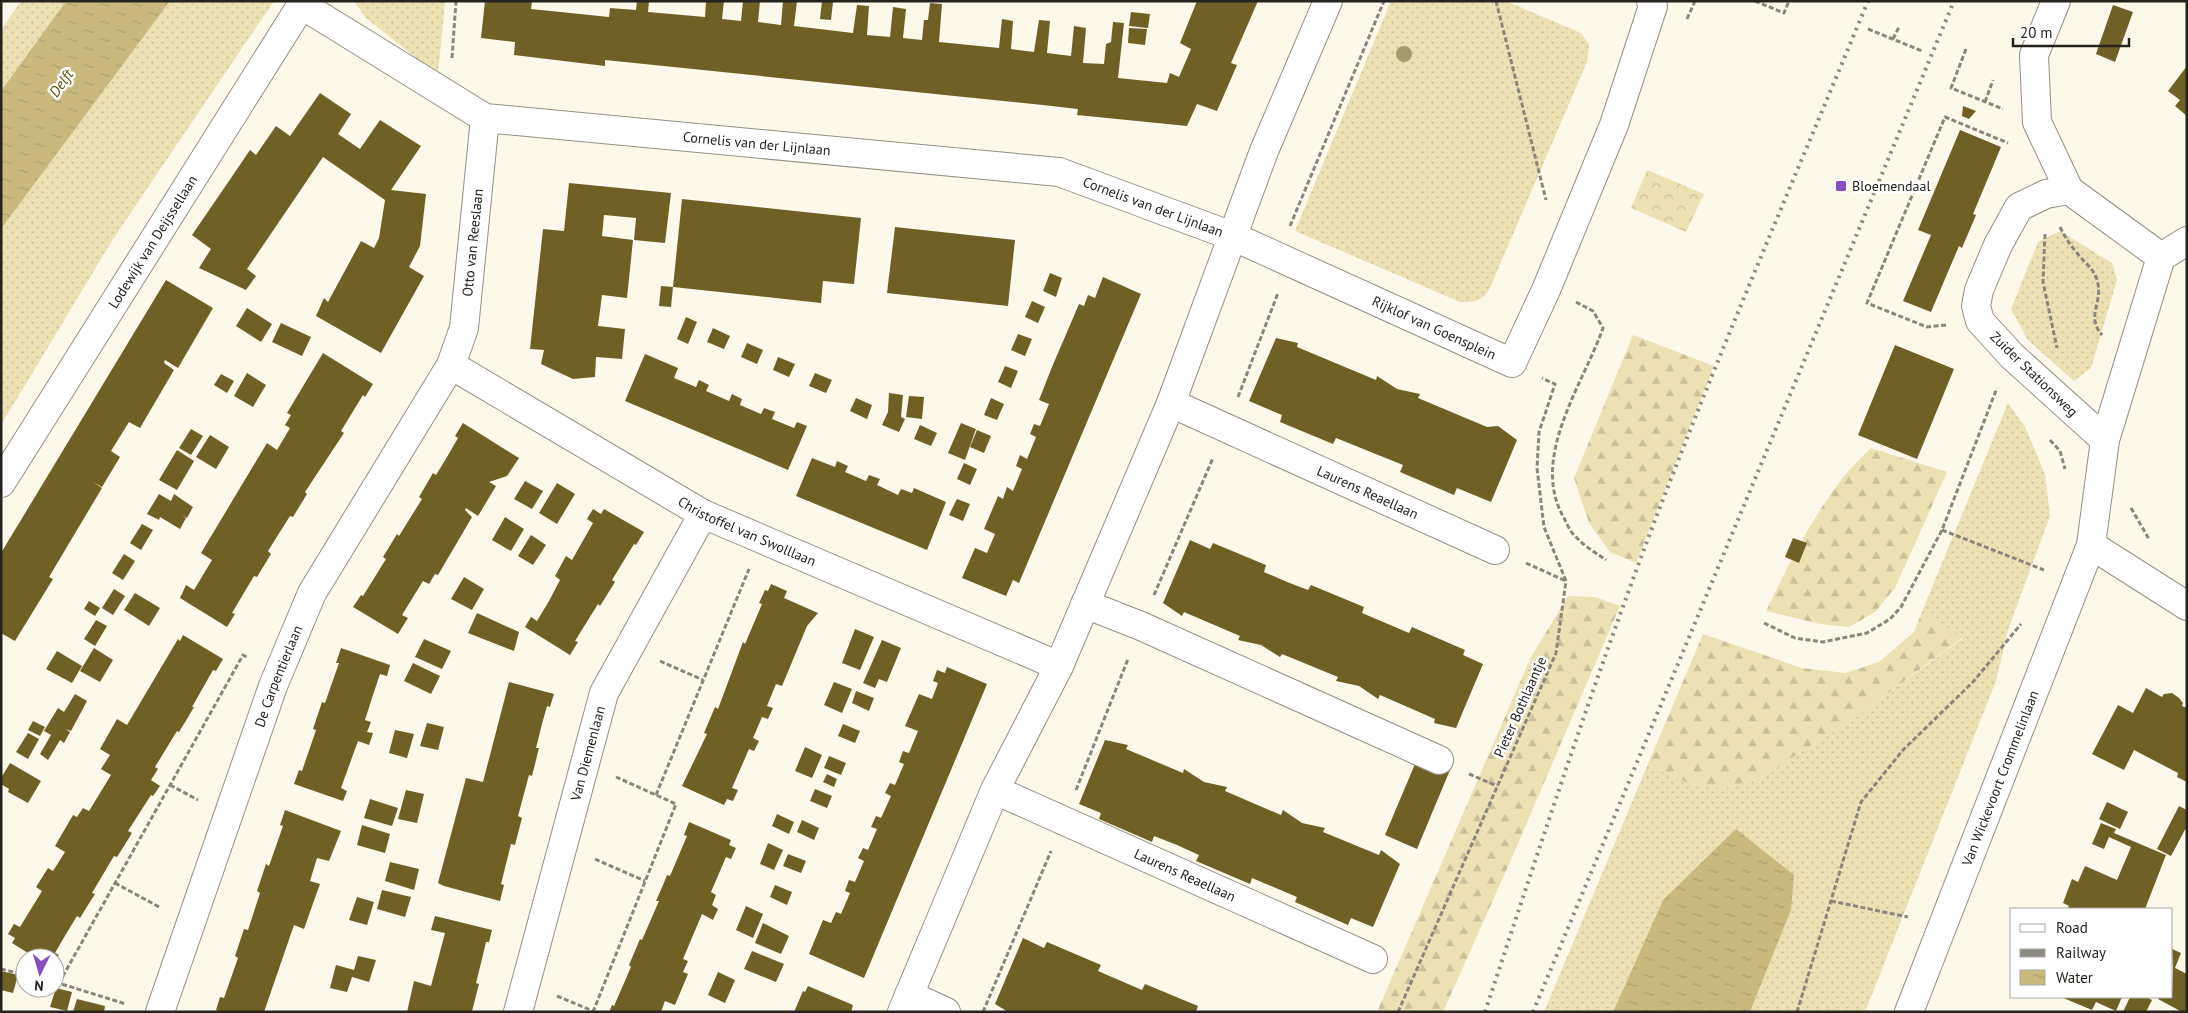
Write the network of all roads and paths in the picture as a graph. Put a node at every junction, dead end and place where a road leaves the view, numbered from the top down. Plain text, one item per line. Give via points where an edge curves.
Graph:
1 (456, 1) edge
2 (1328, 1) edge
3 (1384, 1) edge
4 (1496, 1) edge
5 (1650, 1) edge
6 (1695, 1) edge
7 (1755, 1) edge
8 (1789, 1) edge
9 (2056, 1) edge
10 (303, 3) edge
11 (1687, 20) dead end
12 (1899, 27) dead end
13 (1868, 29) dead end
14 (1893, 39) junction
15 (1966, 50) dead end
16 (1922, 52) dead end
17 (1993, 80) dead end
18 (448, 96) junction
19 (1985, 102) junction
20 (2009, 112) dead end
21 (485, 118) junction
22 (2009, 144) dead end
23 (2057, 192) junction
24 (2057, 221) junction
25 (1232, 236) junction
26 (2187, 241) edge
27 (1277, 256) junction
28 (1560, 256) junction
29 (2161, 257) junction
30 (1583, 304) dead end
31 (1980, 321) junction
32 (2131, 351) junction
33 (2058, 353) dead end
34 (2012, 356) junction
35 (1512, 363) junction
36 (451, 365) junction
37 (1171, 403) junction
38 (2071, 409) junction
39 (2105, 440) junction
40 (2060, 451) dead end
41 (2102, 468) junction
42 (1, 482) edge
43 (703, 514) junction
44 (1942, 530) junction
45 (762, 539) junction
46 (2152, 544) dead end
47 (2091, 545) junction
48 (1495, 550) joint
49 (1606, 560) dead end
50 (2050, 572) dead end
51 (1566, 581) junction
52 (1085, 604) junction
53 (2187, 606) edge
54 (2023, 622) dead end
55 (1764, 623) dead end
56 (629, 647) junction
57 (1059, 666) junction
58 (278, 672) junction
59 (703, 680) junction
60 (1439, 760) dead end
61 (585, 762) junction
62 (995, 790) junction
63 (656, 795) junction
64 (563, 845) junction
65 (645, 881) junction
66 (115, 883) junction
67 (1831, 901) junction
68 (190, 923) junction
69 (1942, 925) junction
70 (1373, 959) dead end
71 (1, 969) edge
72 (65, 969) edge
73 (15, 972) edge
74 (65, 985) edge
75 (906, 1004) edge
76 (147, 1009) edge
77 (518, 1012) edge
78 (593, 1012) edge
79 (946, 1012) edge
80 (1398, 1012) edge
81 (1797, 1012) edge
82 (1908, 1012) edge

1 - 18 path
2 - 25 street via 1264,151
3 - 27 path
4 - 28 path
5 - 28 street, Rijklof van Goensplein via 1653,6 1614,125
6 - 11 path
7 - 8 path via 1784,13
9 - 23 street via 2034,55 2037,122
10 - 18 street, Cornelis van der Lijnlaan
10 - 42 street, Lodewijk van Deijssellaan
12 - 14 path
13 - 14 path
14 - 16 path
15 - 19 path via 1951,88
17 - 19 path
18 - 21 street, Cornelis van der Lijnlaan
19 - 20 path
21 - 25 street, Cornelis van der Lijnlaan via 1059,172
21 - 36 street, Otto van Reeslaan via 464,328
22 - 31 path via 1945,116 1867,303 1927,328
23 - 24 path
23 - 29 street
23 - 31 street, Zuider Stationsweg via 2019,207 1998,245 1980,290 1976,306
24 - 32 path via 2078,256 2094,271 2098,287 2094,315 2096,329 2105,338
24 - 33 path via 2045,232 2043,282
25 - 27 street, Rijklof van Goensplein
25 - 37 street
26 - 29 street
27 - 35 street, Rijklof van Goensplein
28 - 35 street, Rijklof van Goensplein
29 - 32 street
30 - 49 path via 1593,311 1603,328 1560,429 1553,457 1552,484 1557,506 1574,536
31 - 34 street, Zuider Stationsweg
32 - 39 street
34 - 38 street, Zuider Stationsweg
34 - 44 path via 1995,391
35 - 51 path via 1555,384 1539,432 1537,468 1544,527
36 - 43 street, Christoffel van Swolllaan
36 - 58 street, De Carpentierlaan via 312,593
37 - 48 street, Laurens Reaellaan
37 - 52 street
38 - 39 street, Zuider Stationsweg
38 - 40 path
39 - 41 street
41 - 46 path via 2122,490
41 - 47 street
43 - 45 street, Christoffel van Swolllaan
43 - 56 street, Van Diemenlaan
44 - 50 path
44 - 55 path via 1901,607 1876,630 1823,642 1795,638
45 - 57 street, Christoffel van Swolllaan
45 - 59 path
47 - 53 street
47 - 69 street, Van Wickevoort Crommelinlaan
48 - 51 path
51 - 80 path, Pieter Bothlaantje via 1556,653
52 - 57 street
52 - 60 street
54 - 67 path via 1973,682 1903,750 1861,802
56 - 59 path
56 - 61 street, Van Diemenlaan via 604,693
57 - 62 street
58 - 66 path via 243,655
58 - 68 street, De Carpentierlaan
59 - 63 path
61 - 63 path
61 - 64 street, Van Diemenlaan
62 - 70 street, Laurens Reaellaan
62 - 75 street
63 - 65 path via 676,804
64 - 65 path
64 - 77 street, Van Diemenlaan
65 - 78 path
66 - 68 path
66 - 72 path
67 - 69 path
67 - 81 path
68 - 76 street, De Carpentierlaan
69 - 82 street, Van Wickevoort Crommelinlaan
71 - 73 path
74 - 76 path
75 - 79 street

